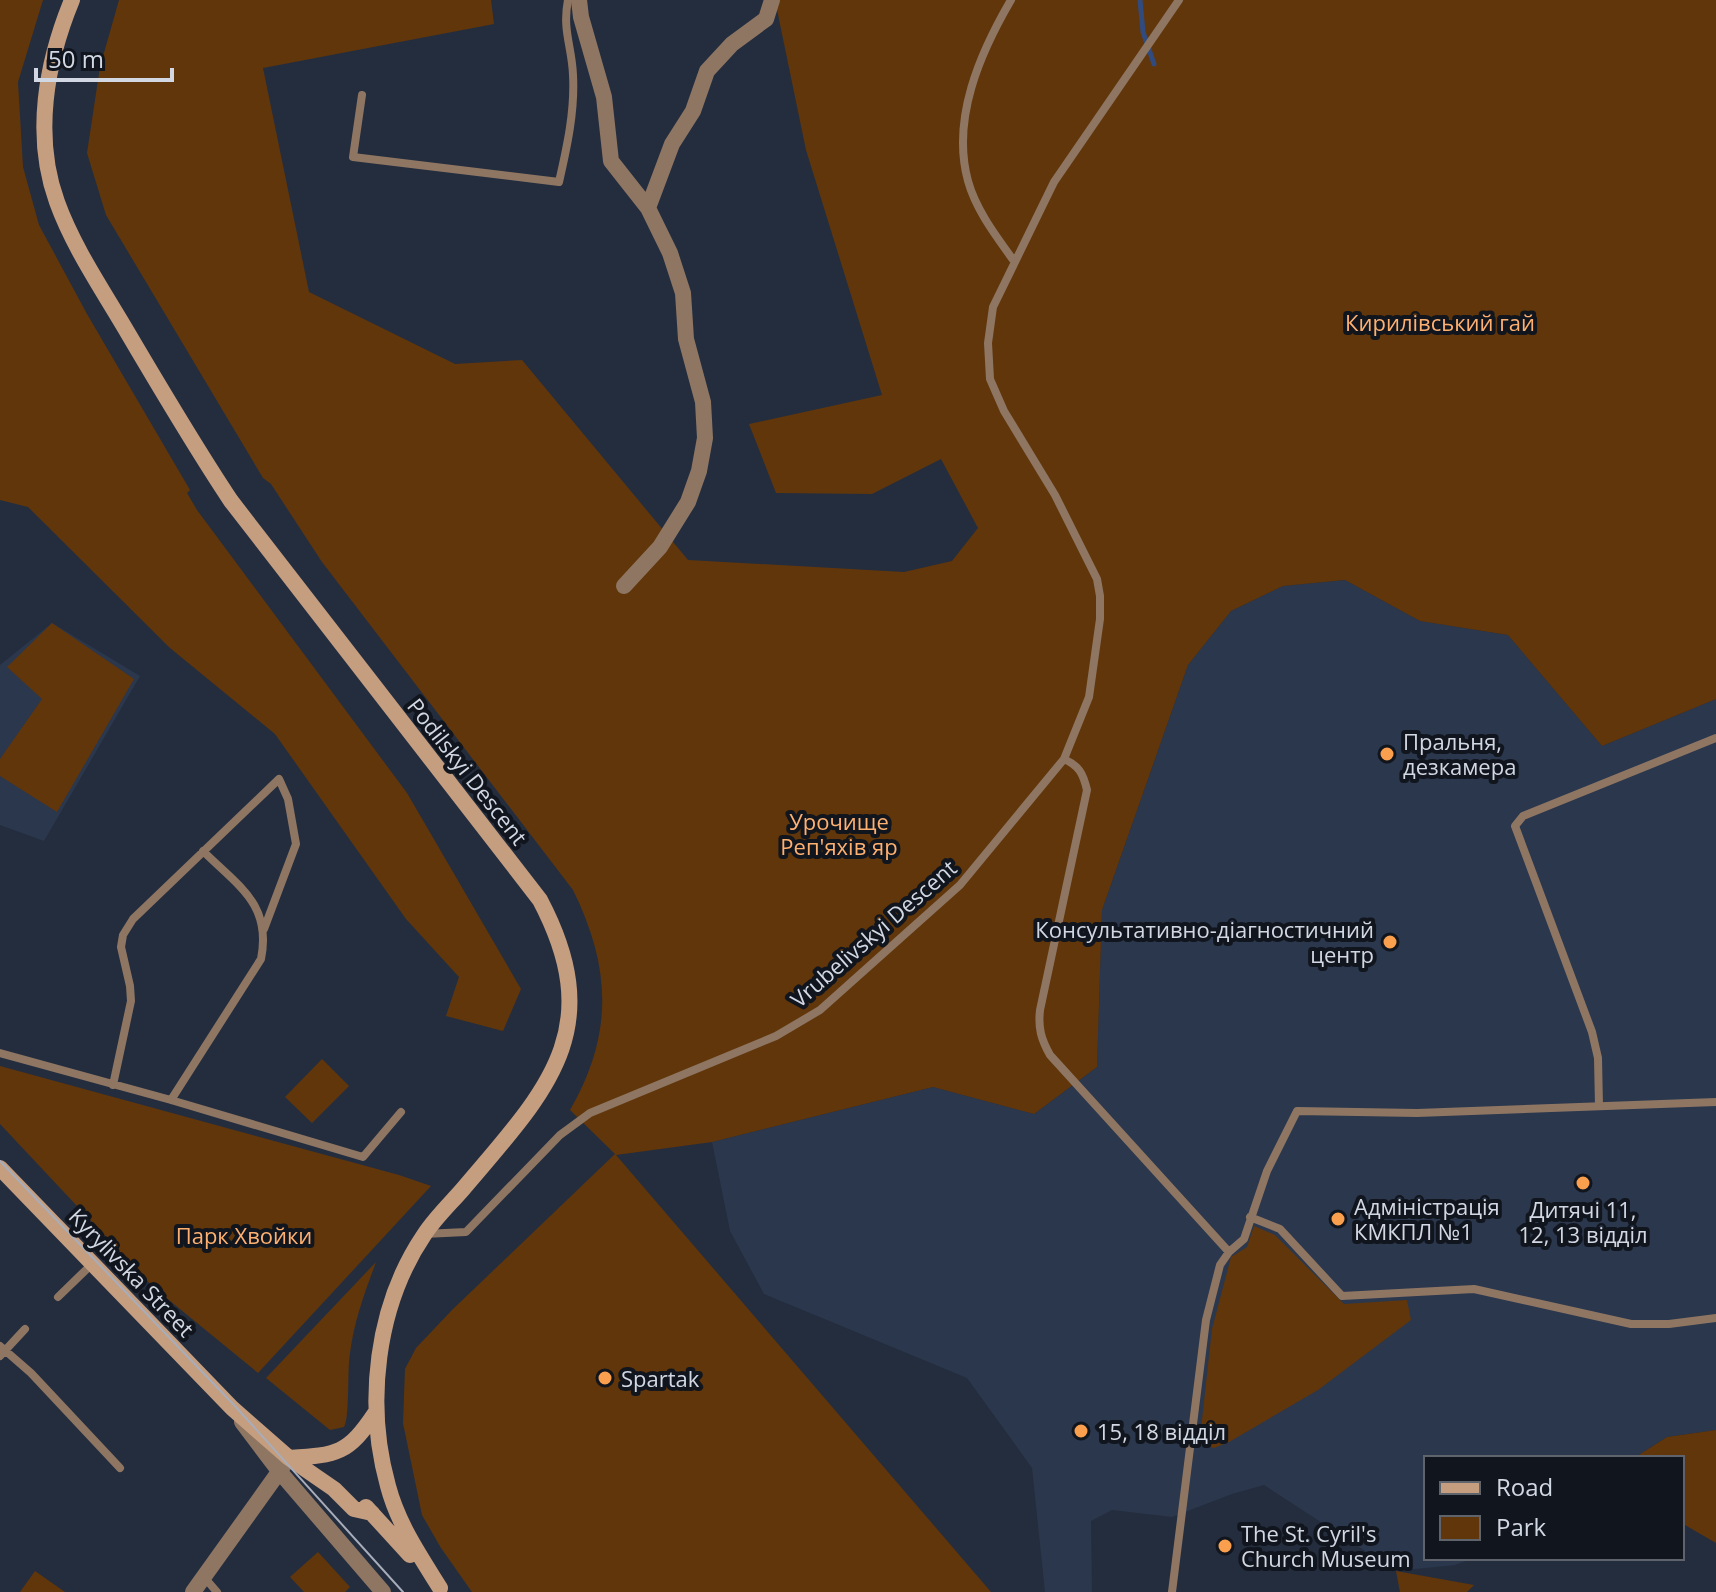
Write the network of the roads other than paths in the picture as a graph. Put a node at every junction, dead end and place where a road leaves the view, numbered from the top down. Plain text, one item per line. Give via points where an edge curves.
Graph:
1 (72, 0) edge
2 (568, 0) edge
3 (579, 0) edge
4 (772, 0) edge
5 (1011, 0) edge
6 (1179, 0) edge
7 (362, 95) dead end
8 (648, 208) junction
9 (1014, 261) junction
10 (624, 586) dead end
11 (1716, 738) edge
12 (1064, 759) junction
13 (203, 851) junction
14 (264, 929) junction
15 (0, 1053) edge
16 (113, 1085) junction
17 (171, 1100) junction
18 (1716, 1102) edge
19 (1599, 1106) junction
20 (401, 1112) dead end
21 (0, 1168) edge
22 (1250, 1217) junction
23 (424, 1234) junction
24 (1229, 1252) junction
25 (92, 1263) junction
26 (58, 1297) dead end
27 (1716, 1318) edge
28 (25, 1329) dead end
29 (2, 1351) edge
30 (376, 1412) junction
31 (284, 1464) junction
32 (120, 1468) dead end
33 (204, 1577) junction
34 (441, 1590) edge
35 (193, 1592) edge
36 (217, 1592) edge
37 (383, 1592) edge
38 (1172, 1592) edge

1 - 23 street, Podilskyi Descent via 50,64 45,110 46,154 56,199 73,239 231,501 540,900 568,970 570,1012 551,1076 523,1119
2 - 7 lane via 564,18 573,74 569,138 559,182 353,157
3 - 8 street via 604,97 611,161
4 - 8 street via 766,19 707,71
5 - 9 lane via 978,67 961,145 968,183
6 - 9 lane, Vrubelivskyi Descent via 1054,182
8 - 10 street via 683,293 705,438 688,502 660,547
9 - 12 lane, Vrubelivskyi Descent via 993,307 990,379 1055,495 1097,579 1100,596 1089,697
11 - 19 lane via 1523,816 1515,826 1592,1032
12 - 23 lane, Vrubelivskyi Descent via 960,885 820,1010 776,1036 590,1113 560,1135 466,1232
12 - 24 lane via 1083,774 1087,790 1040,1010 1041,1039
13 - 14 lane via 256,904
13 - 14 lane via 279,779 296,844
13 - 16 lane via 123,935 131,1001
14 - 17 lane via 261,959
15 - 16 lane
16 - 17 lane
17 - 20 lane via 363,1157
18 - 19 lane
19 - 22 lane via 1297,1111
21 - 25 street, Kyrylivska Street
22 - 24 lane via 1244,1239
22 - 27 lane via 1280,1229 1342,1296 1474,1289 1631,1324
23 - 30 street, Podilskyi Descent via 401,1278 385,1326
24 - 38 lane via 1220,1265 1206,1320
25 - 26 lane
25 - 31 street, Kyrylivska Street
28 - 29 lane
29 - 32 lane via 31,1373
30 - 31 street via 349,1447
30 - 34 street, Podilskyi Descent via 388,1487 406,1534
31 - 33 street
31 - 34 street, Kyrylivska Street via 334,1489 354,1509 372,1513
31 - 37 street, Kyrylivska Street
33 - 35 street
33 - 36 lane

